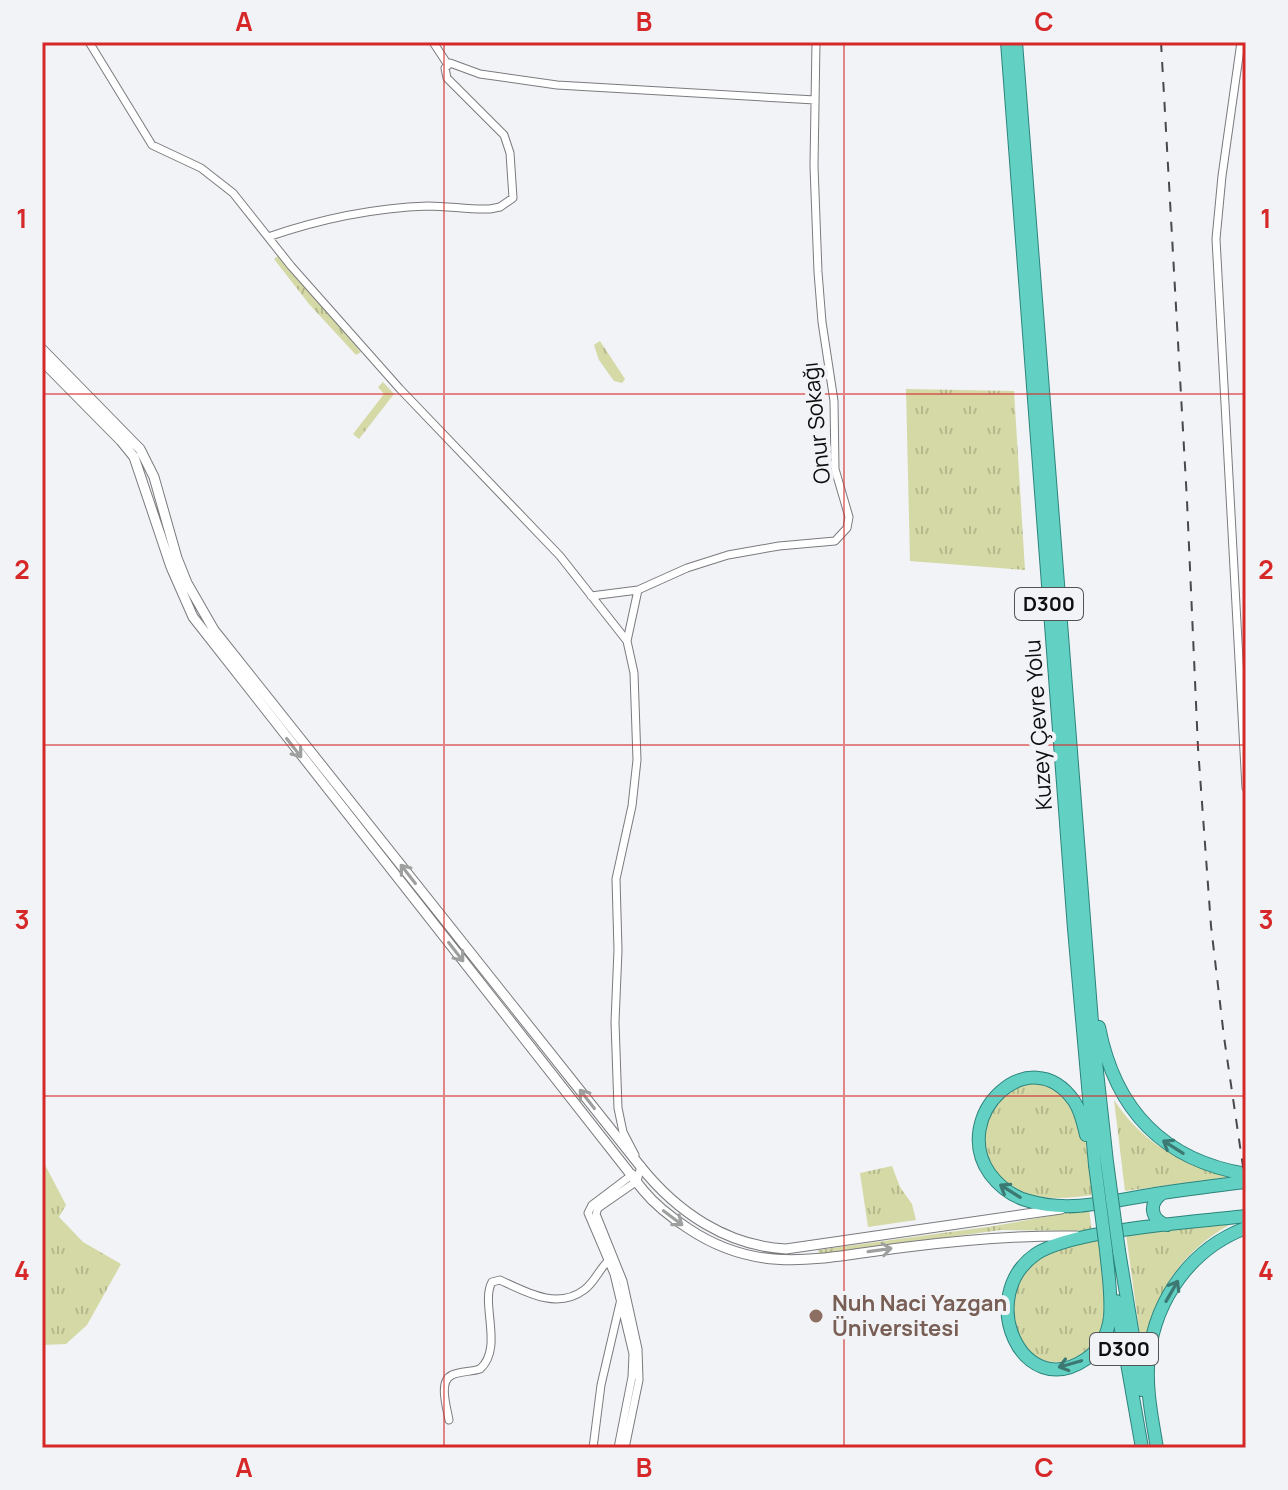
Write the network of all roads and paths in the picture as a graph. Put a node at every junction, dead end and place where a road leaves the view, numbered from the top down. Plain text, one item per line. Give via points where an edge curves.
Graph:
1 (89, 42) edge
2 (433, 42) edge
3 (816, 42) edge
4 (1007, 42) edge
5 (1016, 42) edge
6 (1241, 42) edge
7 (448, 65) junction
8 (815, 100) junction
9 (268, 237) junction
10 (42, 349) edge
11 (42, 361) edge
12 (638, 590) junction
13 (591, 596) junction
14 (627, 641) junction
15 (1244, 691) edge
16 (1246, 788) edge
17 (1085, 928) junction
18 (1101, 1164) junction
19 (641, 1167) junction
20 (1246, 1174) edge
21 (634, 1178) junction
22 (1246, 1182) edge
23 (1163, 1193) junction
24 (1084, 1205) junction
25 (1246, 1216) edge
26 (1169, 1225) junction
27 (1246, 1228) edge
28 (1092, 1236) junction
29 (1113, 1251) junction
30 (609, 1260) junction
31 (621, 1297) junction
32 (449, 1420) dead end
33 (593, 1448) edge
34 (618, 1448) edge
35 (625, 1448) edge
36 (1142, 1448) edge
37 (1155, 1448) edge

1 - 9 street via 152,145 222,184
2 - 7 street
3 - 8 street, Onur Sokağı
4 - 18 highway, Kuzey Çevre Yolu / D300 via 1071,899
5 - 17 highway, Kuzey Çevre Yolu / D300
6 - 15 street via 1216,239
7 - 8 street via 557,85
7 - 9 street via 447,78 504,135 513,198 490,209 427,206 352,214
8 - 12 street, Onur Sokağı via 819,285 834,401 835,469 849,517 847,528 831,541 714,559
9 - 13 street via 400,389 555,549
19 -> 10 street via 214,630 187,583 140,449
11 -> 21 street via 134,457 193,617
12 - 13 street, Onur Sokağı
12 - 14 street
13 - 14 street
14 - 19 street via 634,673 637,760 616,889 617,1100 623,1132
15 - 16 street
17 - 18 highway, Kuzey Çevre Yolu / D300
20 -> 17 highway via 1174,1149 1151,1131 1123,1096 1103,1047
24 -> 18 highway via 1030,1202 996,1182 980,1144 991,1100 1017,1080 1053,1083 1073,1099
18 - 29 highway, D300, bridge
19 - 21 street
19 - 24 street via 700,1221 735,1239 778,1249
21 -> 28 street via 655,1203 693,1232 769,1261 1017,1235
21 - 30 street via 589,1210
21 - 35 street via 596,1214 623,1281 638,1349 639,1380
22 - 23 highway
23 - 24 highway
23 - 26 highway via 1155,1199 1153,1213
25 - 26 highway
26 - 28 highway
37 -> 27 highway via 1148,1356 1159,1316 1192,1262
29 -> 28 highway via 1110,1320 1096,1351 1072,1366 1045,1368 1033,1362 1009,1328 1010,1285 1038,1253
29 - 36 highway, D300
29 - 37 highway, D300
30 - 31 street
30 - 32 street via 584,1290 565,1298 541,1298 500,1280 492,1282 489,1357 480,1369 446,1380
31 - 33 street
31 - 34 street via 633,1369

